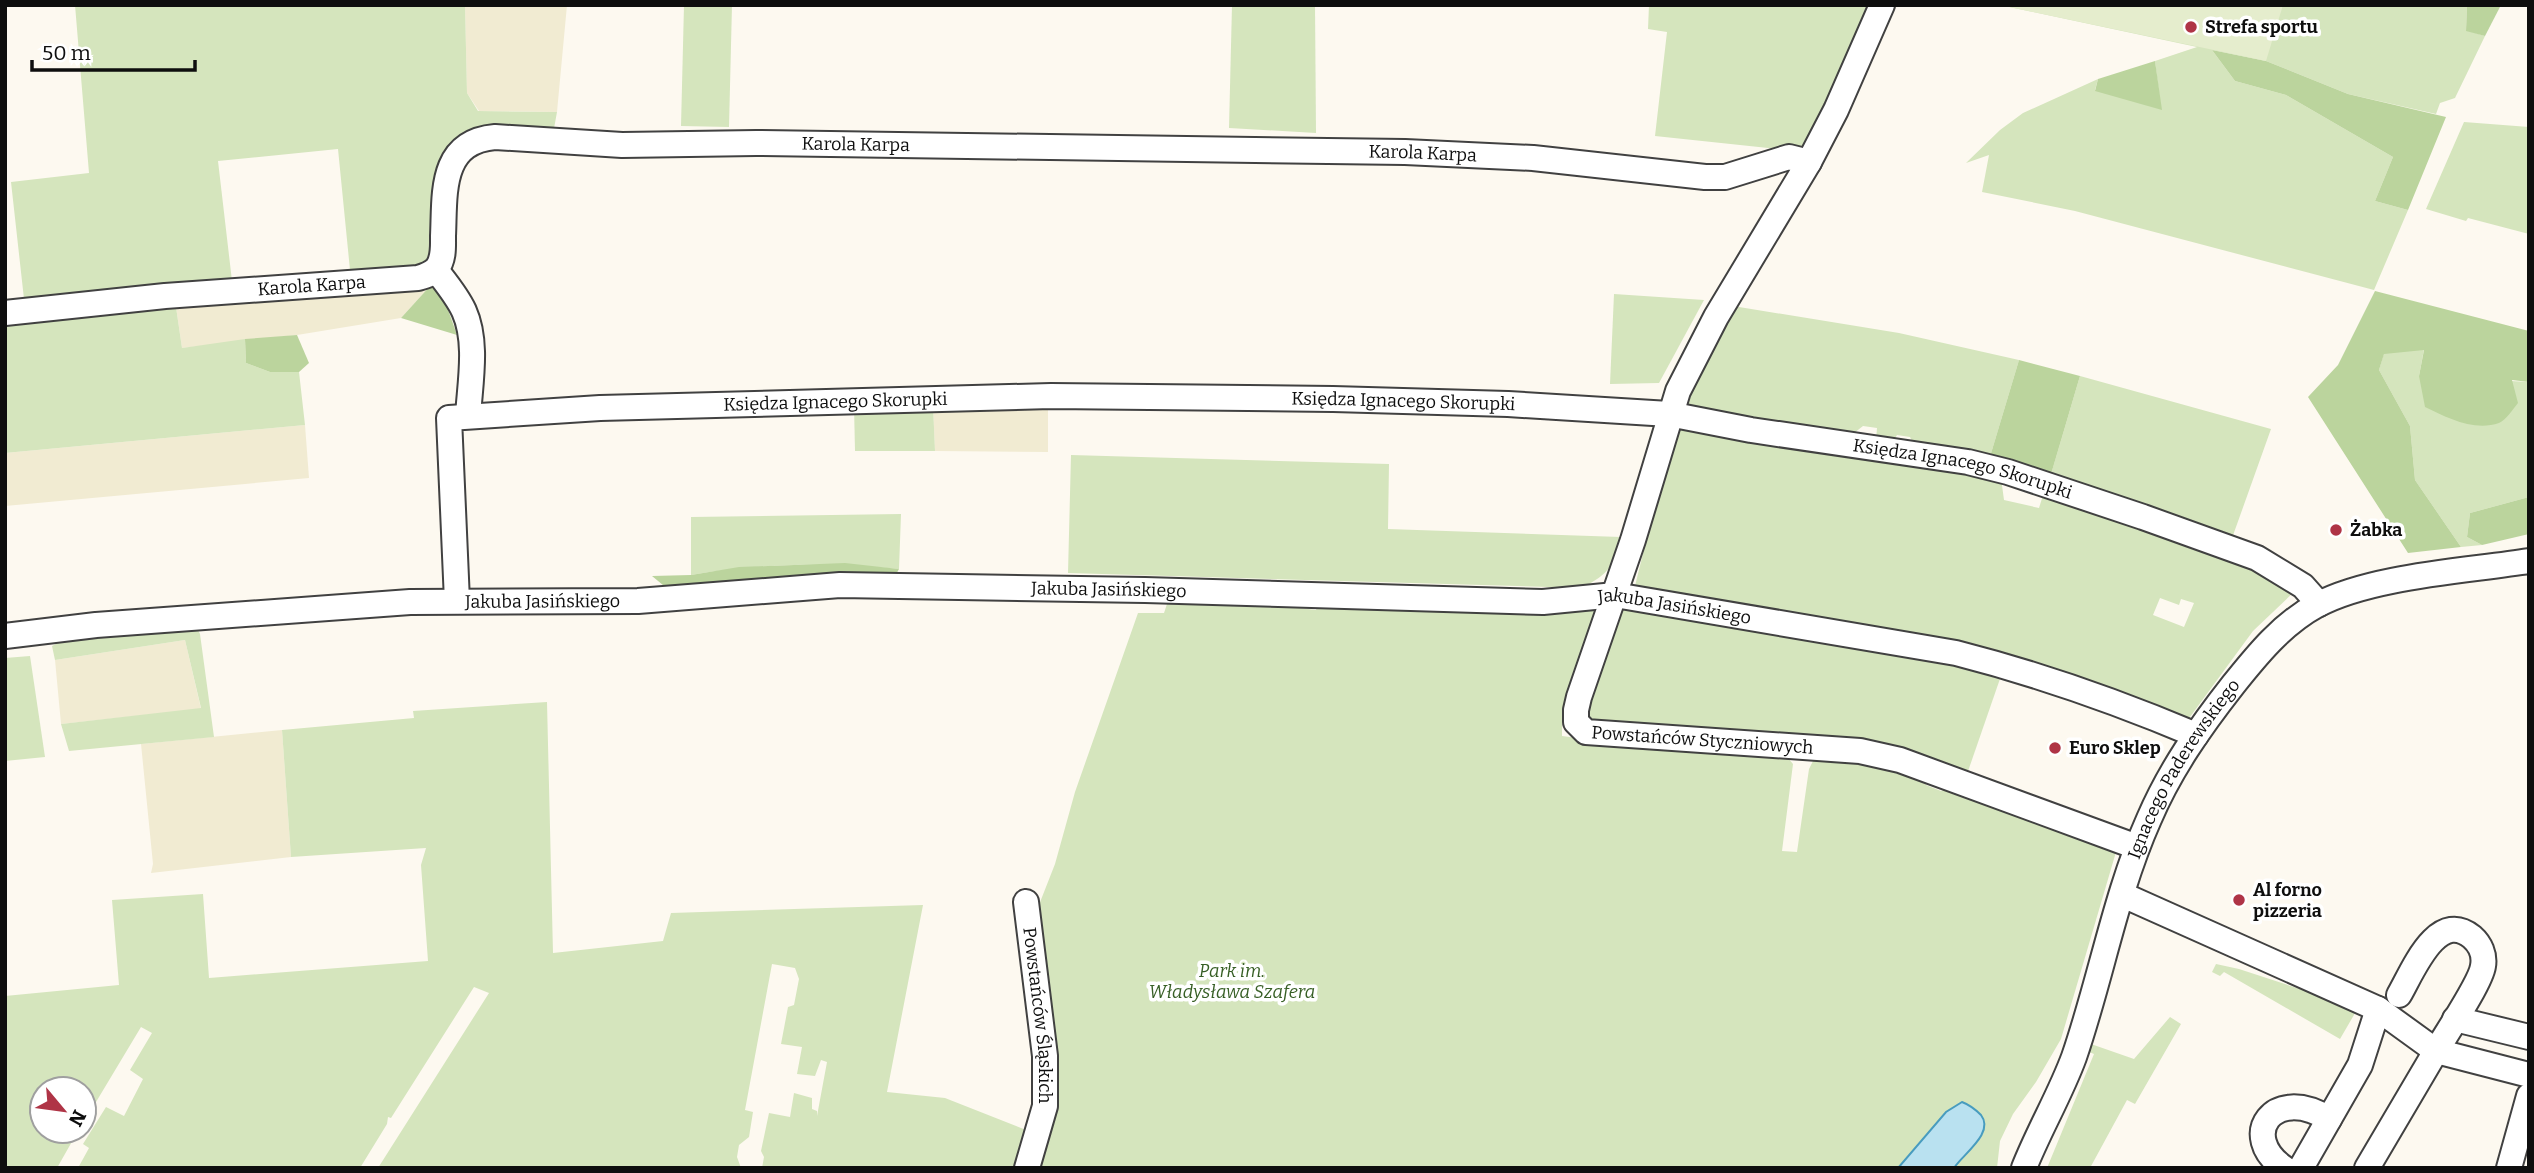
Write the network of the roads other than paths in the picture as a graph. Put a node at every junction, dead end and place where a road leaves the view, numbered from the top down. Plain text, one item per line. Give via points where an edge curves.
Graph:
1 (1882, 5) edge
2 (1809, 162) junction
3 (436, 270) junction
4 (5, 313) edge
5 (1669, 414) junction
6 (459, 417) junction
7 (2529, 561) edge
8 (1615, 595) junction
9 (457, 601) junction
10 (2319, 604) junction
11 (5, 636) edge
12 (2196, 734) junction
13 (2137, 847) junction
14 (2123, 895) junction
15 (1026, 902) dead end
16 (2399, 995) dead end
17 (2378, 1009) junction
18 (2455, 1019) junction
19 (2529, 1037) edge
20 (2436, 1051) junction
21 (2529, 1075) edge
22 (2529, 1096) edge
23 (2329, 1119) junction
24 (1027, 1168) edge
25 (2024, 1168) edge
26 (2284, 1168) edge
27 (2301, 1168) edge
28 (2367, 1168) edge
29 (2509, 1168) edge

1 - 2 street, Powstańców Styczniowych
2 - 3 street, Karola Karpa via 1789,157 1726,177 1705,177 1533,158 1405,152 622,145 480,138 460,151 453,162 445,187 442,252
2 - 5 street, Powstańców Styczniowych via 1696,351
3 - 4 street, Karola Karpa via 418,278
3 - 6 street via 457,299 470,330 471,351
5 - 6 street, Księdza Ignacego Skorupki via 1468,403 1051,396
5 - 8 street, Powstańców Styczniowych
5 - 10 street, Księdza Ignacego Skorupki via 2008,472 2258,558 2303,586
6 - 9 street
7 - 10 street, Ignacego Paderewskiego via 2378,585
8 - 9 street, Jakuba Jasińskiego via 1543,603 840,586 638,601
8 - 12 street, Jakuba Jasińskiego via 1956,653 2103,698
8 - 13 street, Powstańców Styczniowych via 1576,710 1576,722 1586,732 1860,751 1900,760
9 - 11 street, Jakuba Jasińskiego via 260,612
10 - 12 street, Ignacego Paderewskiego via 2260,653
12 - 13 street, Ignacego Paderewskiego via 2162,791
13 - 14 street, Ignacego Paderewskiego
14 - 17 street
14 - 25 street, Ignacego Paderewskiego via 2074,1058
15 - 24 street, Powstańców Śląskich via 1045,1056 1045,1106
16 - 18 street via 2432,939 2445,931 2462,931 2482,950 2483,969
17 - 20 street
17 - 23 street via 2360,1065
18 - 19 street
18 - 20 street
20 - 21 street
20 - 28 street
22 - 29 street
23 - 26 street via 2298,1106 2272,1115 2264,1128 2265,1147
23 - 27 street

